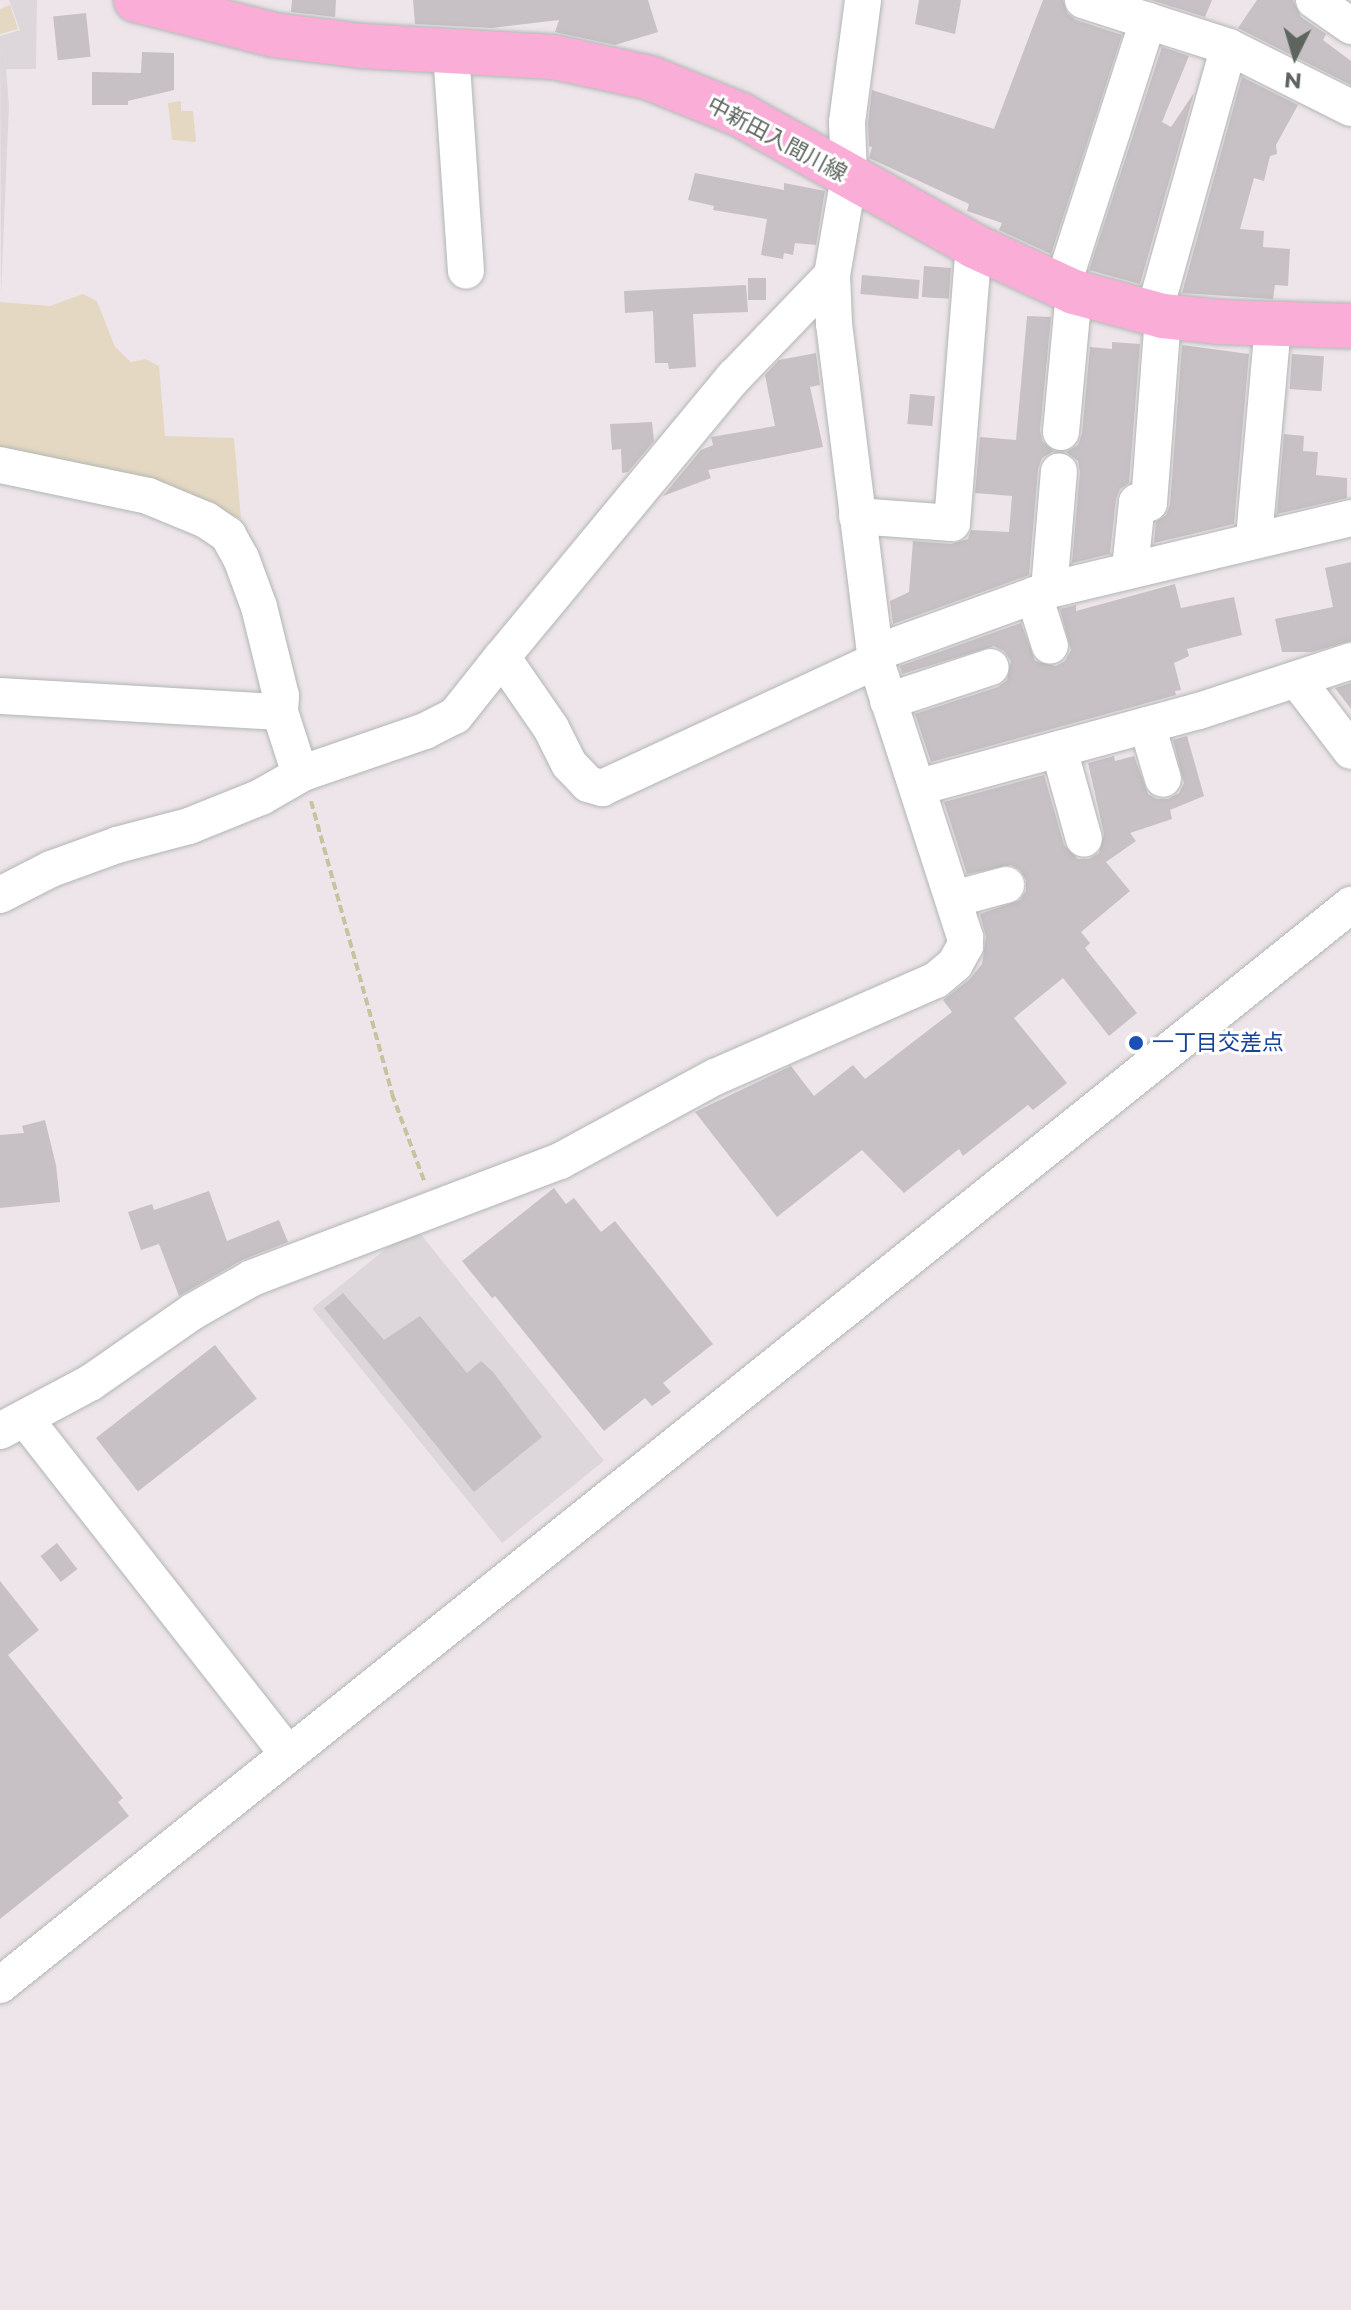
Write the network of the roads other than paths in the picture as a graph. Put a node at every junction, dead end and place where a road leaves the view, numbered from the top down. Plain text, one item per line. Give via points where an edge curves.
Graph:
1 (136, 0) edge
2 (863, 0) edge
3 (1083, 0) edge
4 (1314, 0) edge
5 (1148, 21) junction
6 (1351, 26) edge
7 (1229, 47) junction
8 (451, 51) junction
9 (1351, 108) edge
10 (849, 177) junction
11 (974, 246) junction
12 (466, 270) dead end
13 (832, 275) junction
14 (1068, 290) junction
15 (1158, 315) junction
16 (1273, 325) junction
17 (1351, 326) edge
18 (1061, 432) dead end
19 (0, 465) edge
20 (1059, 471) dead end
21 (857, 516) junction
22 (1351, 518) edge
23 (1254, 538) junction
24 (1130, 569) junction
25 (1041, 592) junction
26 (1050, 646) dead end
27 (502, 657) junction
28 (876, 657) junction
29 (1351, 661) edge
30 (991, 667) dead end
31 (1297, 680) junction
32 (0, 696) edge
33 (888, 701) junction
34 (280, 712) junction
35 (1147, 725) junction
36 (1059, 749) junction
37 (1351, 751) edge
38 (302, 774) junction
39 (1163, 779) dead end
40 (919, 787) junction
41 (1084, 839) dead end
42 (1006, 885) dead end
43 (0, 895) edge
44 (954, 899) junction
45 (1351, 905) edge
46 (13, 1426) edge
47 (288, 1754) junction
48 (0, 1985) edge

1 - 8 main road, 中新田入間川線 via 274,35
2 - 10 street via 847,122
3 - 5 street
4 - 6 street
5 - 7 street
5 - 14 street
7 - 9 street
7 - 15 street
8 - 10 main road, 中新田入間川線 via 554,57 650,78 741,115
8 - 12 street
10 - 11 main road, 中新田入間川線
10 - 13 street
11 - 14 main road, 中新田入間川線
11 - 21 street via 952,523
13 - 21 street
13 - 27 street via 724,389
14 - 15 main road, 中新田入間川線
14 - 18 street
15 - 16 main road, 中新田入間川線
15 - 24 street via 1149,503 1137,502
16 - 17 main road, 中新田入間川線
16 - 23 street
19 - 34 street via 148,496 228,535 259,607 281,696
20 - 25 street
21 - 28 street
22 - 23 street
23 - 24 street
24 - 25 street
25 - 26 street
25 - 28 street
27 - 28 street via 569,764 588,784 602,788
27 - 38 street via 455,716
28 - 33 street
29 - 31 street
30 - 33 street
31 - 35 street
31 - 37 street
32 - 34 street
33 - 40 street
34 - 38 street
35 - 36 street
35 - 39 street
36 - 40 street
36 - 41 street
38 - 43 street via 189,826 51,869
40 - 44 street
42 - 44 street
44 - 46 street via 965,946 955,964 936,980 715,1077 560,1161 252,1278
45 - 47 street
46 - 47 street
47 - 48 street

